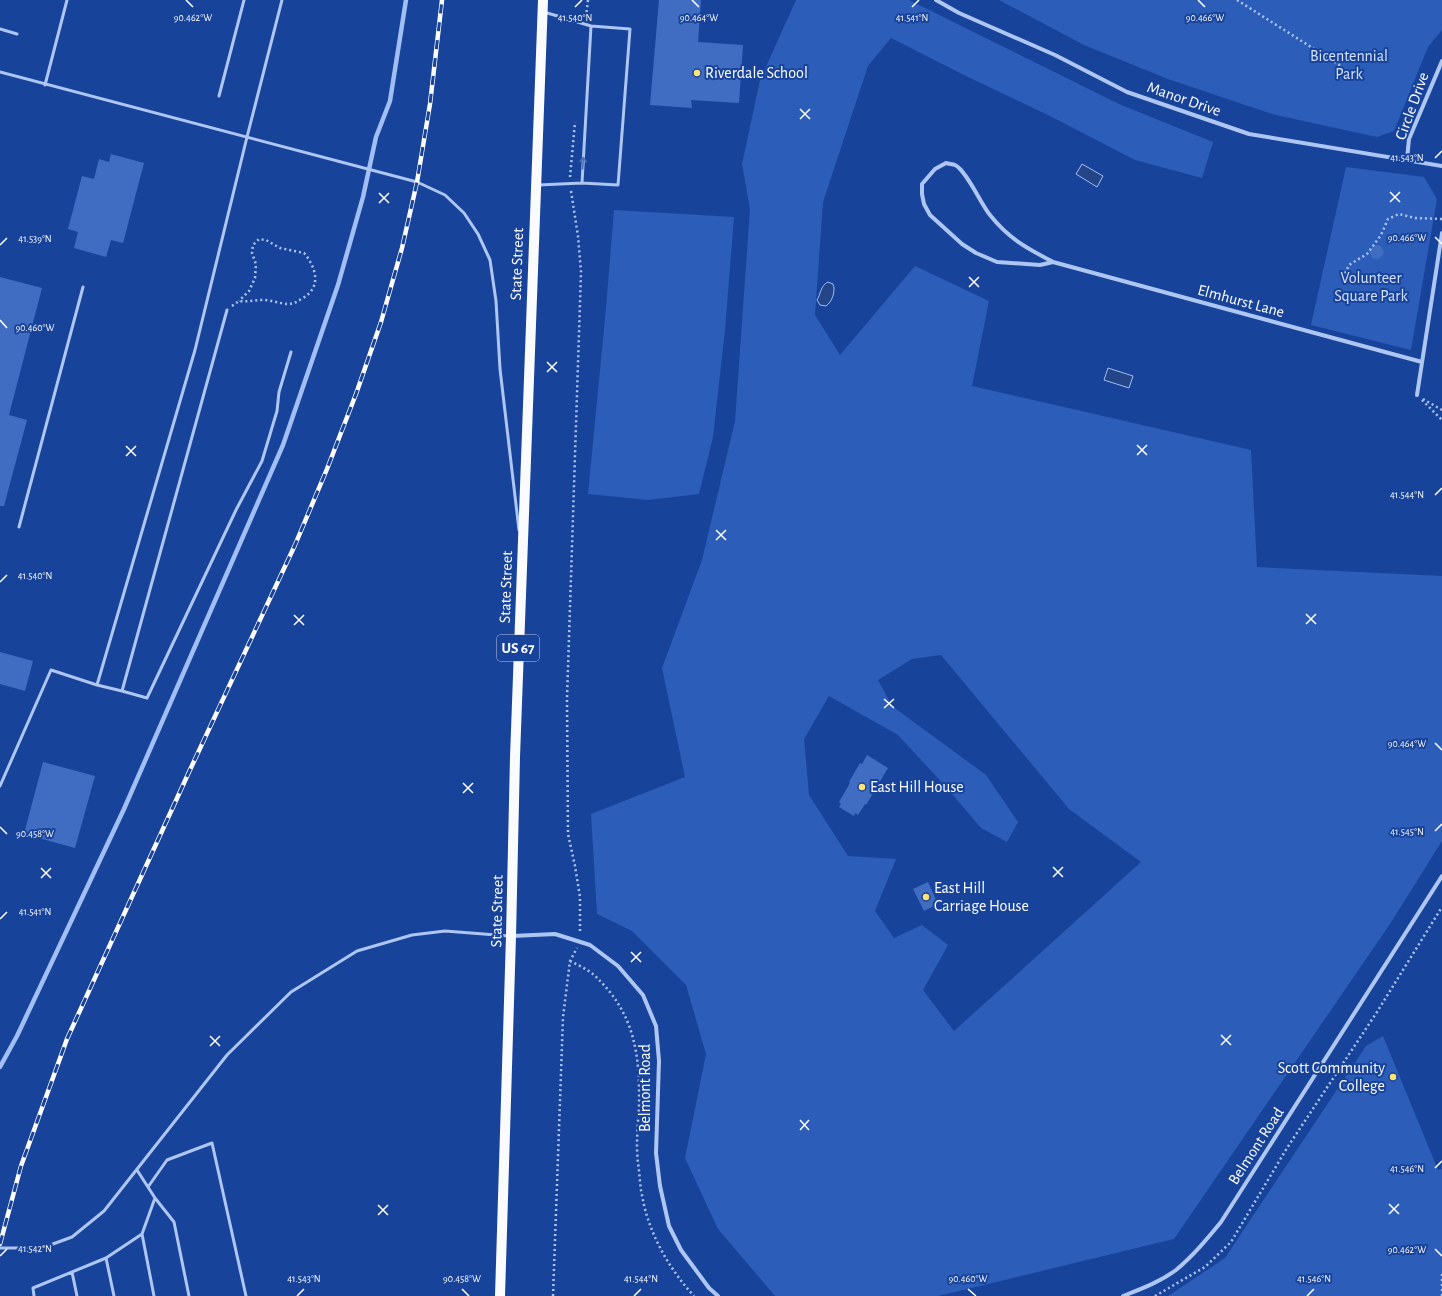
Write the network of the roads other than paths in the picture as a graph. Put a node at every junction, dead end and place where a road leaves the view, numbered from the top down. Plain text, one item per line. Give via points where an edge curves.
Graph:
1 (67, 0) edge
2 (244, 0) edge
3 (282, 0) edge
4 (543, 0) edge
5 (936, 0) edge
6 (542, 11) junction
7 (592, 26) junction
8 (0, 29) edge
9 (17, 34) dead end
10 (1442, 61) edge
11 (0, 72) edge
12 (44, 85) junction
13 (219, 96) dead end
14 (247, 137) junction
15 (1407, 159) junction
16 (1442, 166) edge
17 (582, 183) junction
18 (535, 185) junction
19 (1442, 233) edge
20 (1053, 262) junction
21 (82, 287) dead end
22 (227, 310) road end
23 (291, 352) dead end
24 (1422, 362) junction
25 (1417, 395) road end
26 (19, 527) dead end
27 (522, 555) junction
28 (97, 685) junction
29 (122, 691) junction
30 (0, 786) edge
31 (1442, 876) edge
32 (511, 936) junction
33 (137, 1170) junction
34 (148, 1187) junction
35 (155, 1198) junction
36 (142, 1234) junction
37 (0, 1248) edge
38 (106, 1258) junction
39 (72, 1272) junction
40 (34, 1296) edge
41 (77, 1296) edge
42 (114, 1296) edge
43 (154, 1296) edge
44 (189, 1296) edge
45 (246, 1296) edge
46 (500, 1296) edge
47 (718, 1296) edge
48 (1123, 1296) edge

1 - 12 lane
2 - 13 lane
3 - 14 lane
4 - 6 main road, State Street / US 67
5 - 15 street, Manor Drive via 959,14 1055,55 1127,92 1212,122 1249,134
6 - 7 lane
6 - 18 main road, State Street / US 67
17 -> 7 lane
7 - 17 lane via 630,29 618,185
8 - 9 lane
10 - 15 street, Circle Drive via 1409,139
11 - 12 lane
12 - 14 lane
14 - 27 lane via 417,182 445,195 464,213 478,234 490,260 496,301 500,369
14 - 28 lane via 195,350
15 - 16 street, Manor Drive
17 - 18 lane
18 - 27 main road, State Street / US 67
19 - 24 street
20 - 20 street, Elmhurst Lane via 1017,242 1001,228 956,165 946,163 935,169 922,184 924,204 930,216 976,253 997,262 1040,265
20 - 24 street, Elmhurst Lane
21 - 26 lane
22 - 29 lane
23 - 29 lane via 279,392 278,411 262,461 236,510 147,698
24 - 25 street
27 - 32 main road, State Street / US 67
28 - 29 lane
28 - 30 lane via 51,670
31 - 48 street, Belmont Road via 1221,1222 1202,1245 1175,1270 1144,1288
32 - 33 lane via 445,931 412,936 357,951 330,967 291,992 228,1055
32 - 46 main road, State Street / US 67
32 - 47 street, Belmont Road via 555,934 590,945 618,966 643,995 656,1026 660,1061 656,1153 669,1226 681,1250
33 - 34 lane
33 - 37 lane via 104,1211 72,1237 42,1248
34 - 35 lane
34 - 45 lane via 167,1160 212,1143
35 - 36 lane
35 - 44 lane via 174,1222
36 - 38 lane
36 - 43 lane
38 - 39 lane
38 - 42 lane
39 - 40 lane via 33,1288
39 - 41 lane

